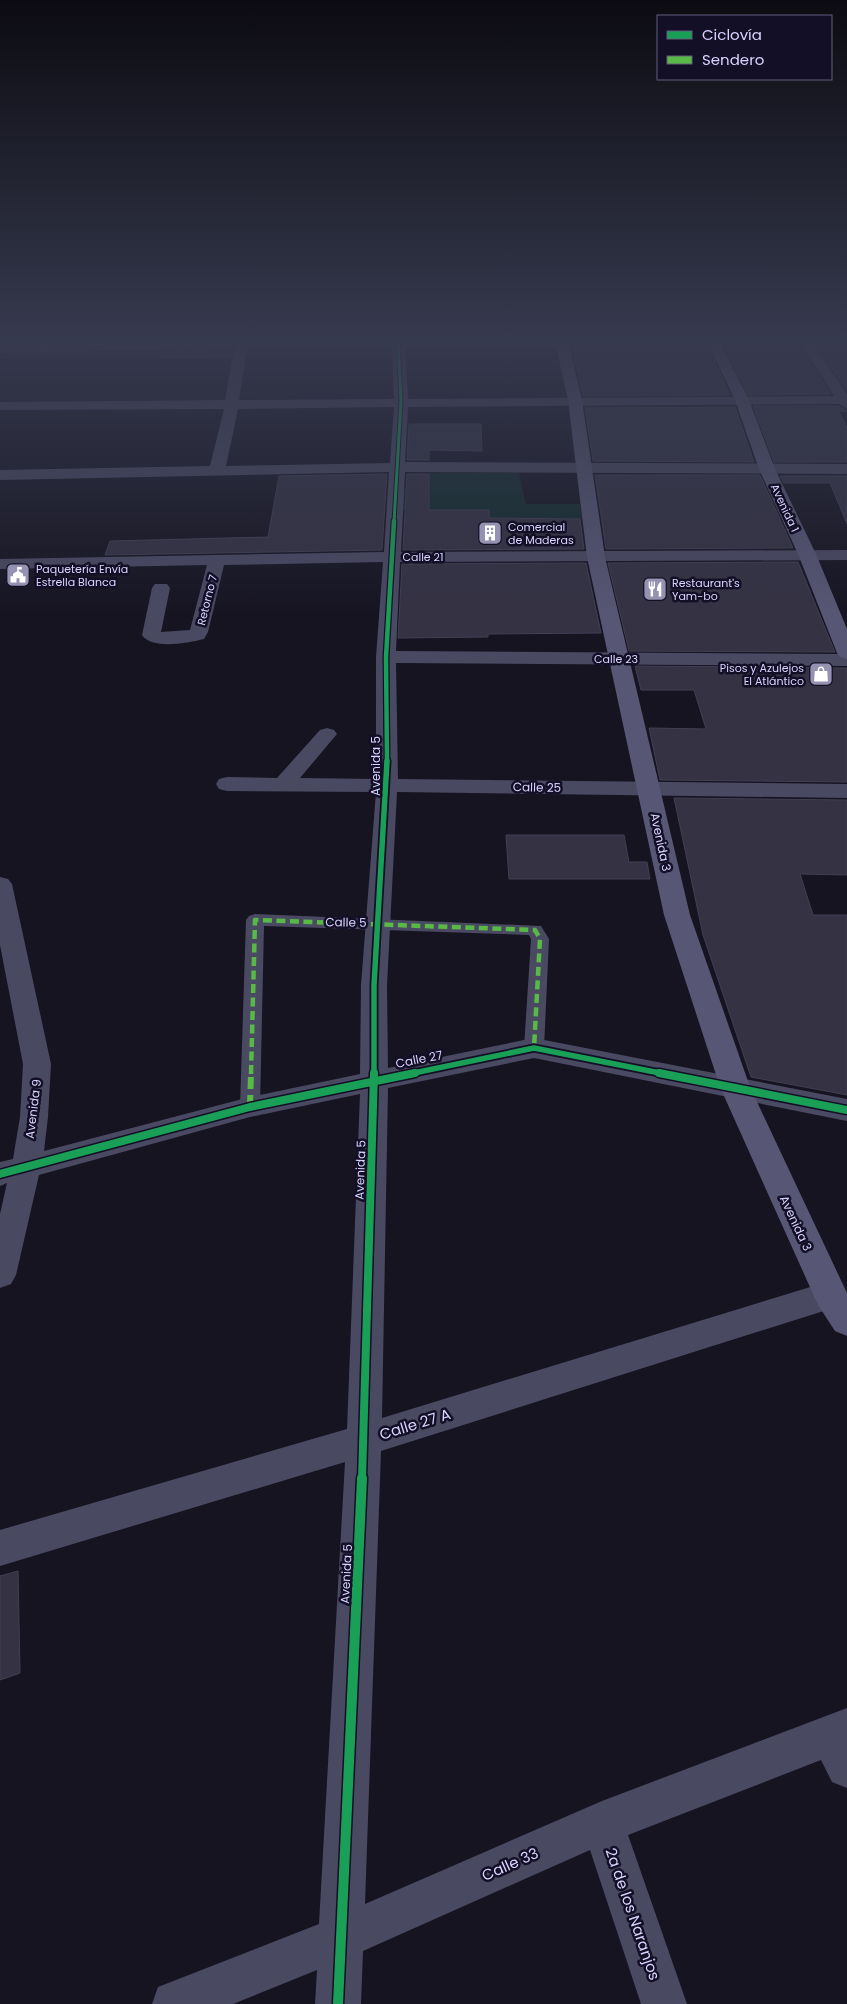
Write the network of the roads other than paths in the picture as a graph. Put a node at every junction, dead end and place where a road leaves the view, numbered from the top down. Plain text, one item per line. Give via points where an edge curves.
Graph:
1 (226, 431) edge
2 (399, 431) edge
3 (578, 431) edge
4 (753, 431) edge
5 (397, 468) junction
6 (584, 468) junction
7 (767, 469) junction
8 (847, 469) edge
9 (217, 470) junction
10 (0, 475) edge
11 (807, 554) junction
12 (847, 555) edge
13 (596, 556) junction
14 (390, 557) junction
15 (217, 560) junction
16 (0, 564) edge
17 (161, 588) dead end
18 (847, 653) edge
19 (386, 656) junction
20 (618, 659) junction
21 (847, 660) edge
22 (327, 734) dead end
23 (227, 784) dead end
24 (284, 784) junction
25 (387, 785) junction
26 (650, 788) junction
27 (847, 791) edge
28 (0, 884) edge
29 (378, 922) junction
30 (11, 985) edge
31 (534, 1048) junction
32 (374, 1080) junction
33 (735, 1087) junction
34 (250, 1107) junction
35 (847, 1110) edge
36 (12, 1171) edge
37 (0, 1275) edge
38 (838, 1308) edge
39 (364, 1440) junction
40 (0, 1548) edge
41 (842, 1744) edge
42 (602, 1823) junction
43 (340, 1938) junction
44 (175, 2004) edge
45 (338, 2004) edge
46 (664, 2004) edge

1 - 9 street
2 - 5 street, Avenida 5
3 - 6 main road, Avenida 3
4 - 7 main road, Avenida 1
5 - 6 street
5 - 9 street
5 - 14 street, Avenida 5
6 - 7 street
6 - 13 main road, Avenida 3
7 - 8 street
7 - 11 main road, Avenida 1
9 - 10 street
11 - 12 street, Calle 21
11 - 13 street, Calle 21
11 - 18 main road, Avenida 1
13 - 14 street, Calle 21
13 - 20 main road, Avenida 3
14 - 15 street, Calle 21
14 - 19 street, Avenida 5
15 - 16 street, Calle 21
15 - 17 street, Retorno 7 via 197,635 159,638 151,635
19 - 20 street, Calle 23
19 - 25 street, Avenida 5
20 - 21 street, Calle 23
20 - 26 main road, Avenida 3
22 - 24 street
23 - 24 street, Calle 25
24 - 25 street, Calle 25
25 - 26 street, Calle 25
25 - 29 street, Avenida 5
26 - 27 street, Calle 25
26 - 33 main road, Avenida 3 via 677,915
28 - 30 street, Avenida 9
29 - 31 street, Calle 5 via 535,930 540,939
29 - 32 street, Avenida 5
29 - 34 street, Calle 5 via 255,920
30 - 36 street, Avenida 9 via 37,1064 38,1094
31 - 32 street, Calle 27
31 - 33 street, Calle 27
32 - 34 street, Calle 27
32 - 39 street, Avenida 5
33 - 35 street, Calle 27
33 - 38 main road, Avenida 3
34 - 36 street, Calle 27
36 - 37 street, Avenida 9
38 - 39 street, Calle 27 A
39 - 40 street, Calle 27 A
39 - 43 street, Avenida 5
41 - 42 street, Calle 33
42 - 43 street, Calle 33
42 - 46 street, 2a de los Naranjos
43 - 44 street, Calle 33
43 - 45 street, Avenida 5

